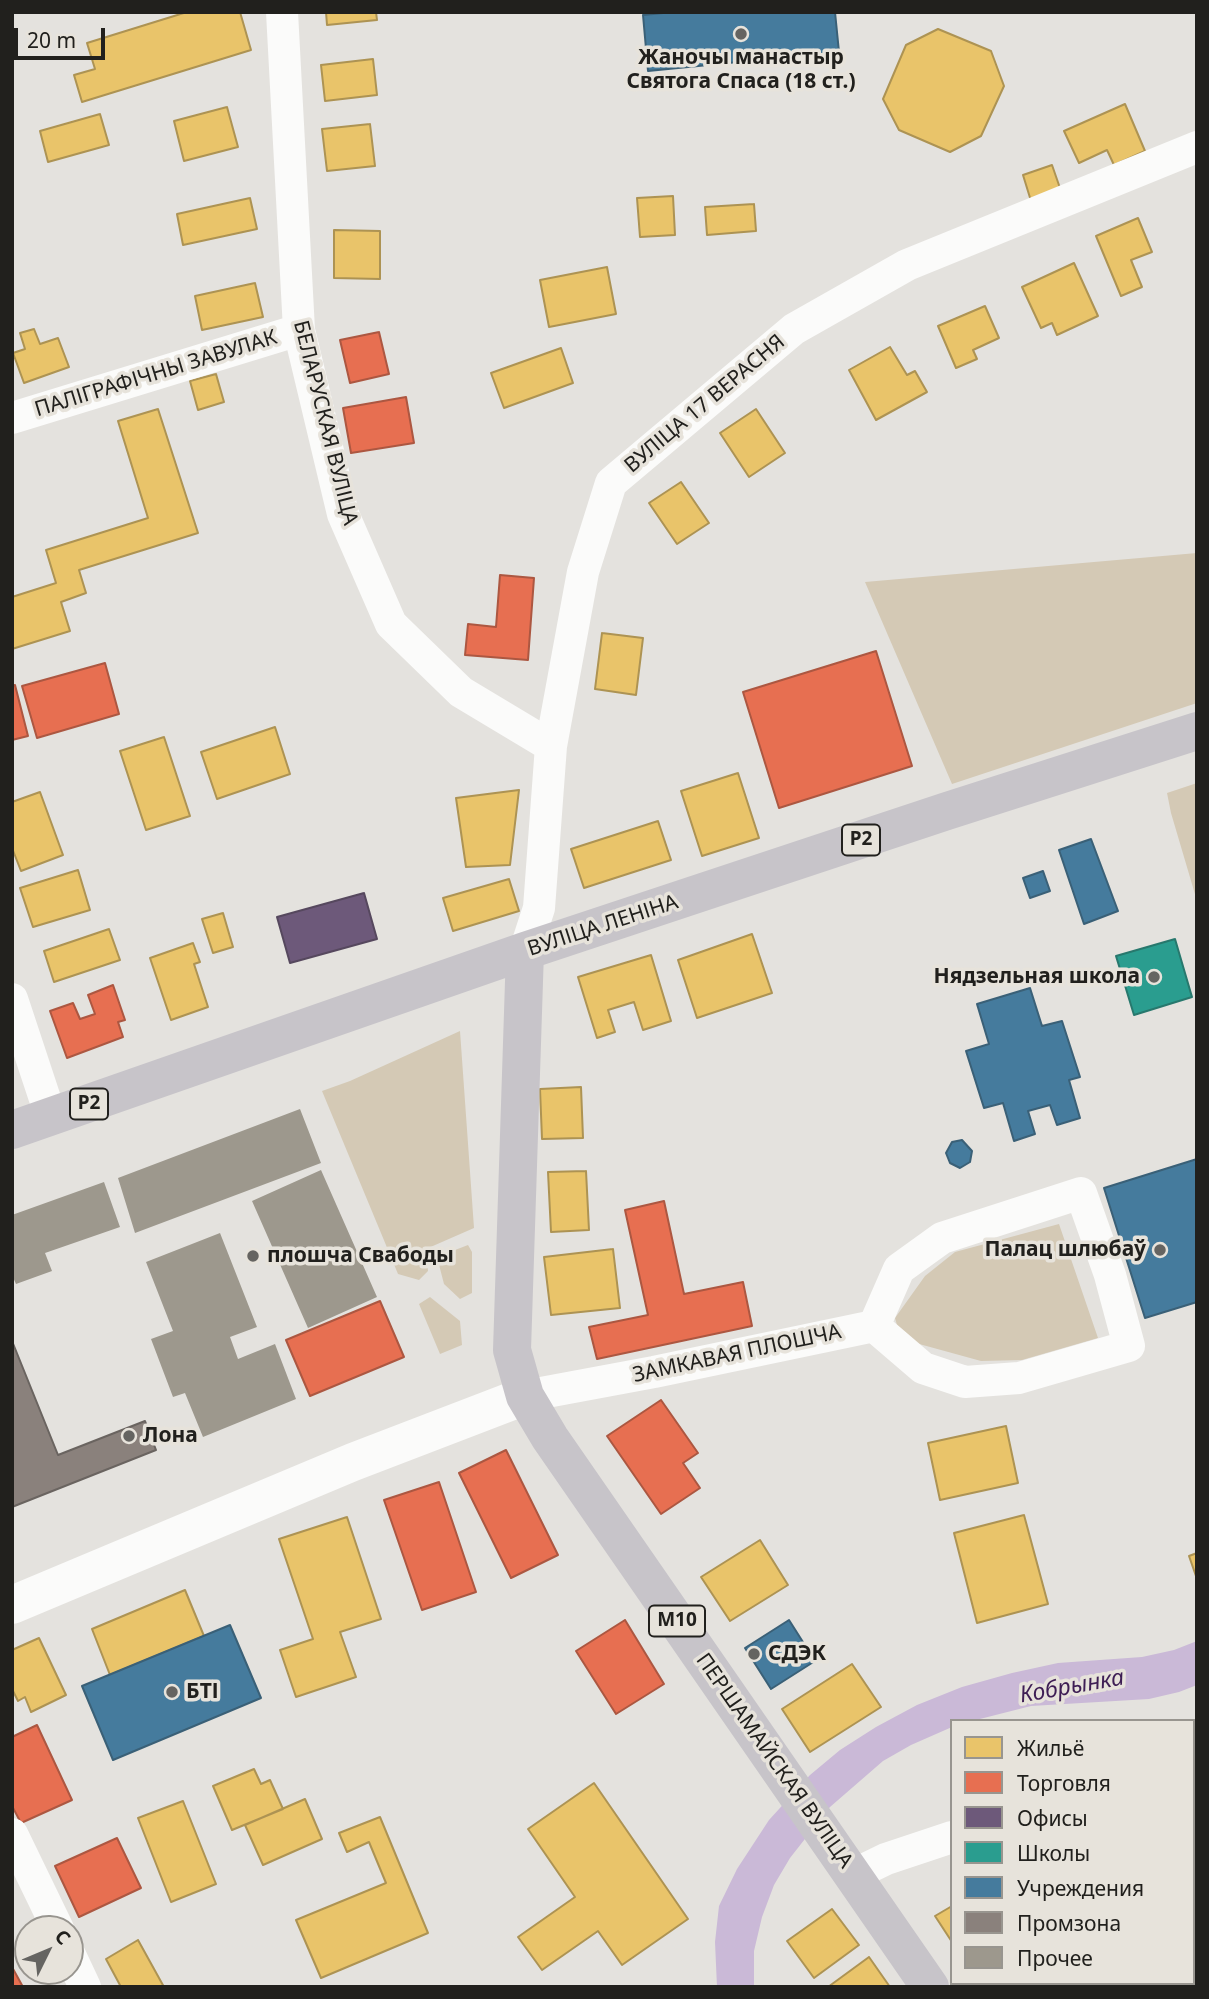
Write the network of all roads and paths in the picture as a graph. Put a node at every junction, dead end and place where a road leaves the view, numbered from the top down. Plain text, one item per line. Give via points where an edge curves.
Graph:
1 (282, 12) edge
2 (1197, 147) edge
3 (299, 330) junction
4 (12, 418) edge
5 (1197, 731) edge
6 (551, 746) junction
7 (525, 951) junction
8 (12, 999) edge
9 (51, 1117) junction
10 (12, 1130) edge
11 (874, 1326) junction
12 (525, 1396) junction
13 (12, 1605) edge
14 (12, 1834) edge
15 (950, 1838) edge
16 (853, 1875) junction
17 (51, 1915) edge
18 (930, 1987) edge

1 - 3 street, БЕЛАРУСКАЯ ВУЛІЦА
2 - 6 street, ВУЛІЦА 17 ВЕРАСНЯ via 907,265 794,329 611,483 583,572
3 - 4 street, ПАЛІГРАФІЧНЫ ЗАВУЛАК
3 - 6 street, БЕЛАРУСКАЯ ВУЛІЦА via 343,514 391,624 461,692
5 - 7 main road, ВУЛІЦА ЛЕНІНА / Р2
6 - 7 street, ВУЛІЦА 17 ВЕРАСНЯ via 539,908
7 - 9 main road, ВУЛІЦА ЛЕНІНА / Р2
7 - 12 main road, М10 via 512,1350
8 - 9 street
9 - 10 main road, ВУЛІЦА ЛЕНІНА / Р2
11 - 11 street via 923,1368 965,1382 1019,1378 1129,1346 1081,1193 942,1238 899,1269
11 - 12 street, ЗАМКАВАЯ ПЛОШЧА
12 - 13 main road via 353,1462
12 - 16 main road, ПЕРШАМАЙСКАЯ ВУЛІЦА / М10
14 - 17 street
15 - 16 street
16 - 18 main road, ПЕРШАМАЙСКАЯ ВУЛІЦА / М10

